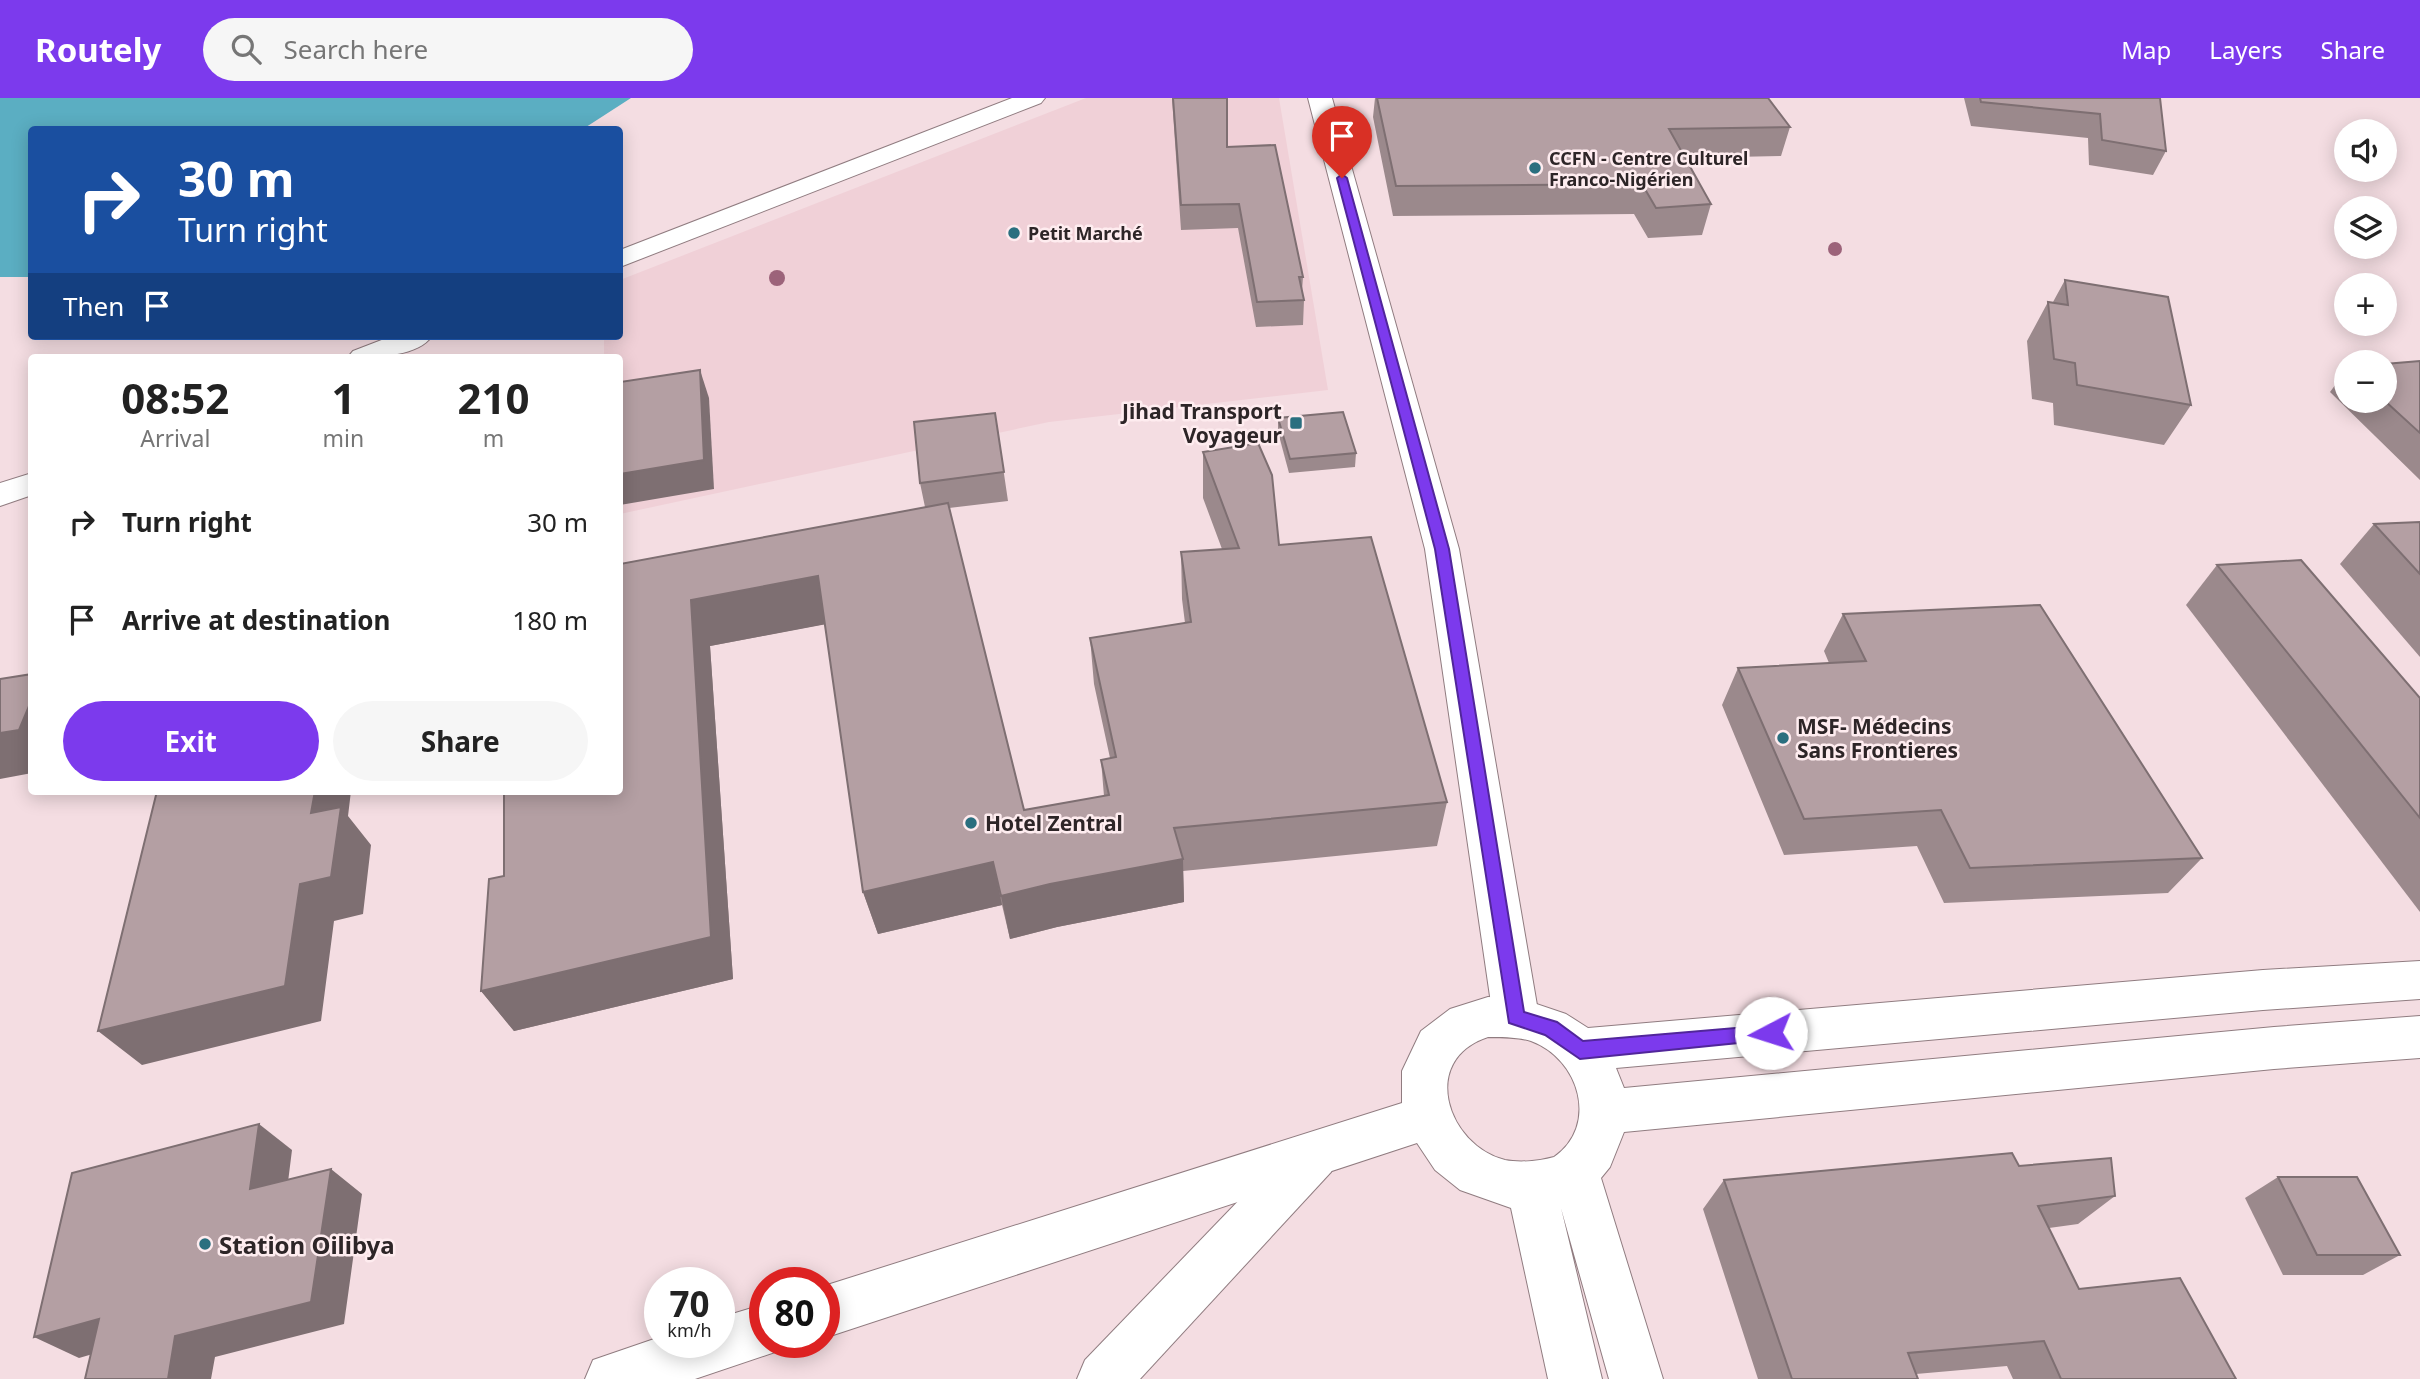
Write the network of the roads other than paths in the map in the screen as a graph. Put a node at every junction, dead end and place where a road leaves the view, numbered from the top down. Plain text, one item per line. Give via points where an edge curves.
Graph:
1 (1034, 98) edge
2 (1320, 98) edge
3 (623, 259) edge
4 (408, 340) edge
5 (371, 354) edge
6 (28, 484) edge
7 (0, 495) edge
8 (2420, 980) edge
9 (1516, 1017) junction
10 (2420, 1037) edge
11 (1580, 1050) junction
12 (1606, 1112) junction
13 (1428, 1117) junction
14 (1314, 1156) junction
15 (1553, 1179) junction
16 (840, 1306) edge
17 (749, 1335) edge
18 (612, 1379) edge
19 (1104, 1379) edge
20 (1575, 1379) edge
21 (1636, 1379) edge

1 - 3 main road
2 - 9 main road via 1442,549
4 - 5 main road
6 - 7 main road
8 - 11 main road
9 - 11 main road via 1551,1028
9 - 13 main road via 1488,1017 1462,1025 1441,1041 1427,1063 1423,1089
10 - 12 main road
11 - 12 main road via 1598,1079
12 - 15 main road via 1592,1155
13 - 14 main road
13 - 15 main road via 1456,1160 1479,1174 1505,1184
14 - 16 main road
14 - 19 main road
15 - 20 main road
15 - 21 main road
17 - 18 main road

